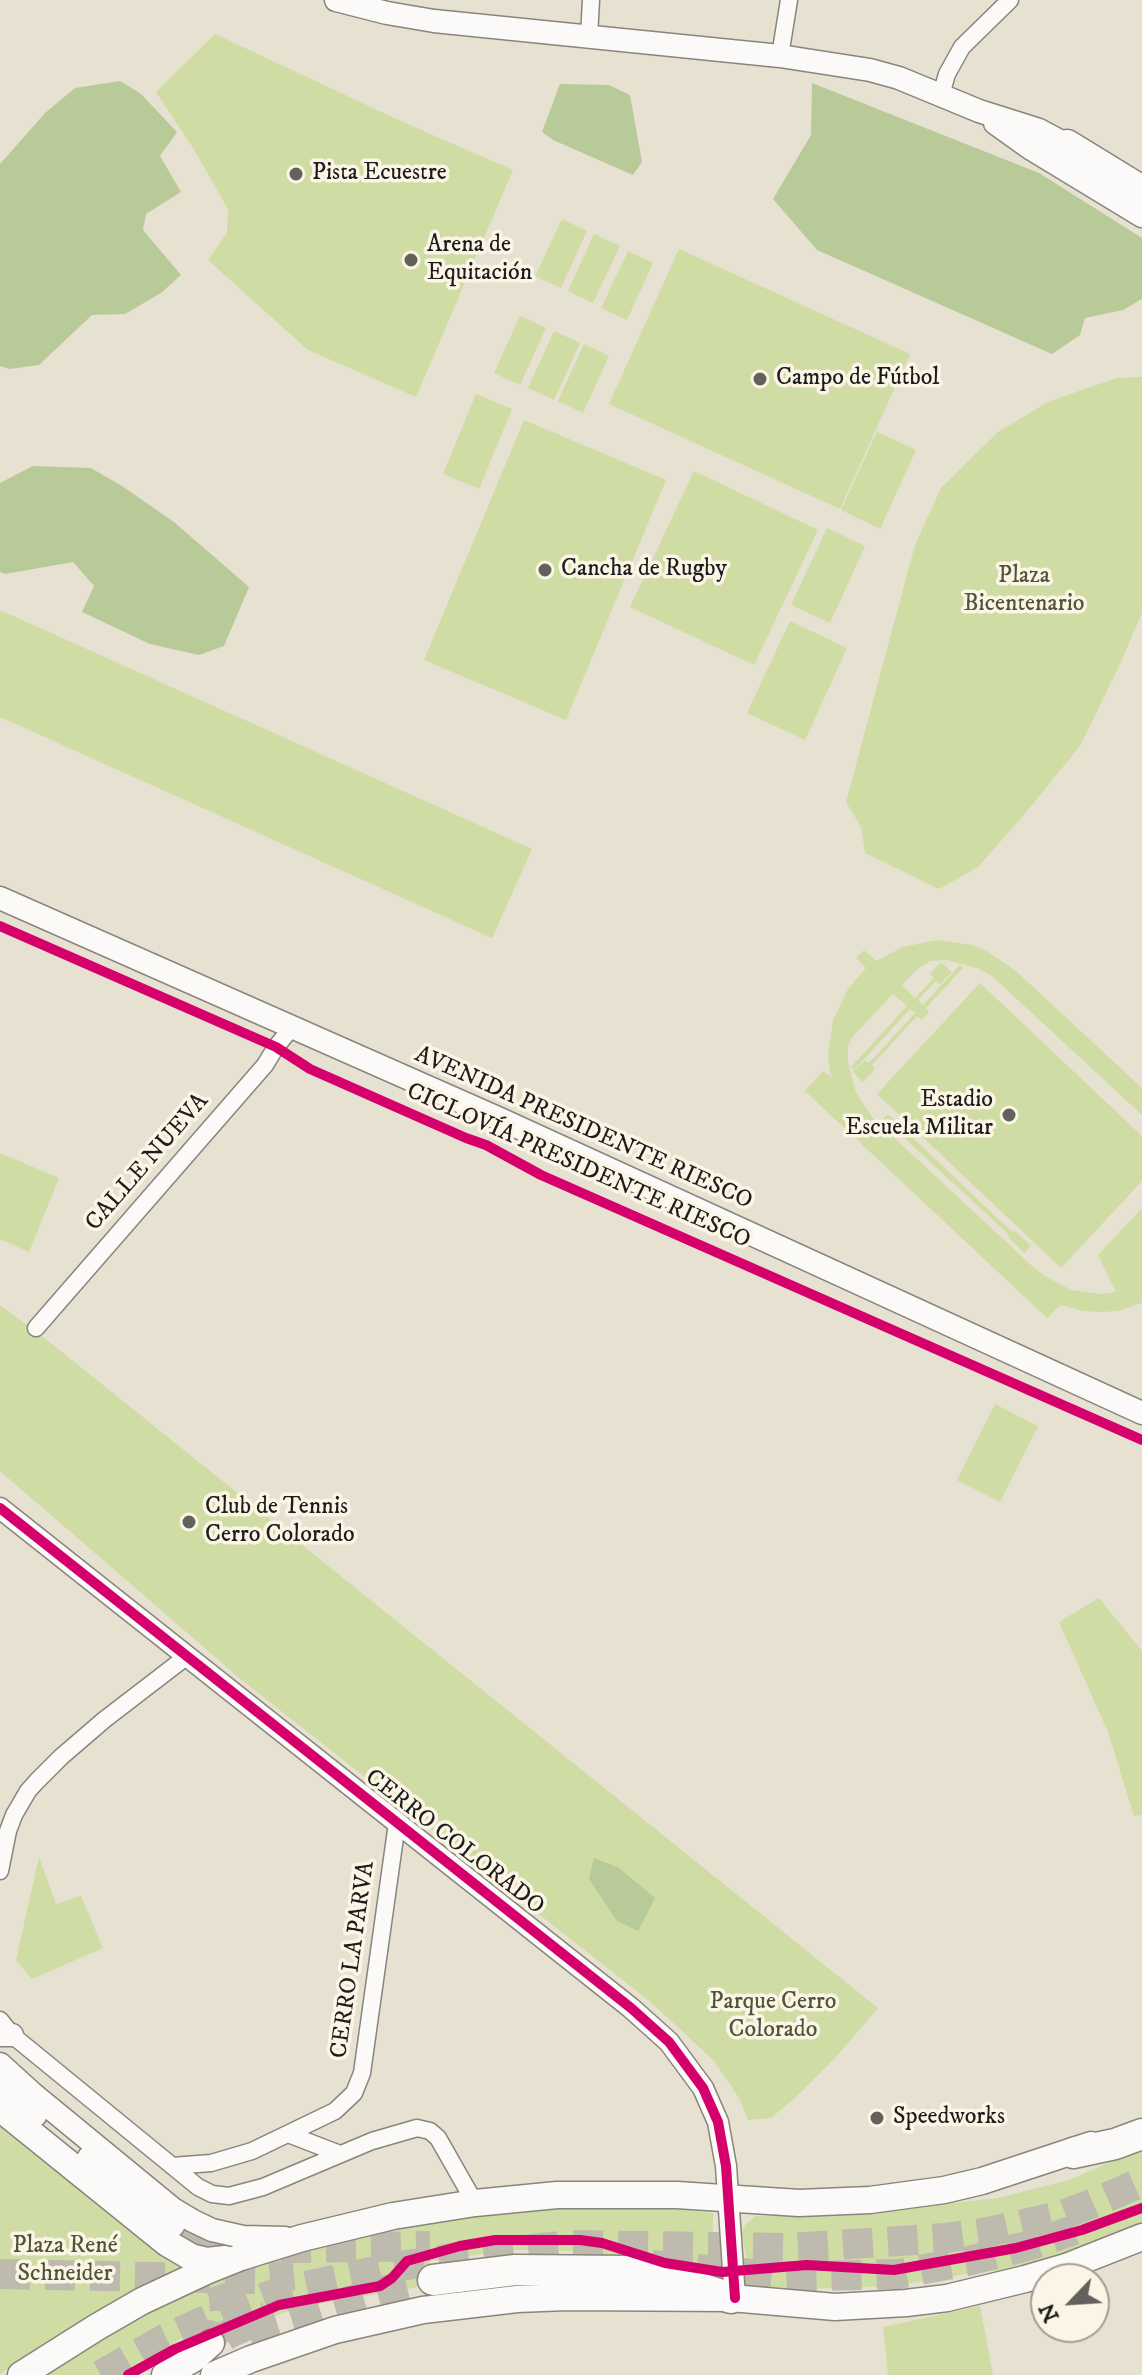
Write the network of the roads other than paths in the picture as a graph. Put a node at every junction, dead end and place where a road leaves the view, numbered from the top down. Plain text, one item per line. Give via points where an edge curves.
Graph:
1 (336, 0) edge
2 (591, 0) edge
3 (789, 0) edge
4 (1010, 0) edge
5 (589, 37) junction
6 (780, 56) junction
7 (941, 95) junction
8 (979, 111) junction
9 (1067, 145) junction
10 (1142, 182) edge
11 (1142, 191) edge
12 (1142, 216) edge
13 (0, 898) edge
14 (292, 1027) junction
15 (36, 1328) dead end
16 (1142, 1413) edge
17 (0, 1508) edge
18 (186, 1657) junction
19 (397, 1823) junction
20 (0, 1871) edge
21 (4, 2030) edge
22 (0, 2064) edge
23 (0, 2085) edge
24 (0, 2108) edge
25 (1142, 2122) edge
26 (288, 2134) junction
27 (1142, 2134) edge
28 (1073, 2153) junction
29 (340, 2154) junction
30 (172, 2166) junction
31 (729, 2199) junction
32 (475, 2203) junction
33 (172, 2224) tunnel mouth
34 (1142, 2237) edge
35 (302, 2238) junction
36 (241, 2257) junction
37 (433, 2280) tunnel mouth
38 (733, 2298) junction
39 (211, 2343) tunnel mouth
40 (21, 2375) edge
41 (165, 2375) edge
42 (214, 2375) edge

1 - 5 main road via 434,21
2 - 5 street
3 - 6 street
4 - 7 street via 962,47
5 - 6 main road
6 - 7 main road via 870,70
7 - 8 main road
8 - 9 main road
8 - 12 main road
9 - 10 main road
9 - 11 highway
13 - 14 main road, AVENIDA PRESIDENTE RIESCO
14 - 15 street, CALLE NUEVA via 256,1077
14 - 16 main road, AVENIDA PRESIDENTE RIESCO
17 - 18 street, CERRO COLORADO
18 - 19 street, CERRO COLORADO
18 - 20 street via 104,1720 28,1791 8,1831
19 - 26 street, CERRO LA PARVA via 360,2080 344,2105
19 - 31 street, CERRO COLORADO via 674,2048 713,2106
21 - 30 street
22 - 35 main road via 193,2221 243,2237
23 - 33 main road
24 - 36 main road via 167,2243 207,2261
25 - 28 main road
26 - 29 street
26 - 30 street, CERRO LA PARVA via 232,2158
27 - 28 highway
28 - 31 main road via 982,2181 906,2196 799,2203
29 - 30 street via 229,2196 204,2191
29 - 32 street via 409,2129 430,2131 448,2151
31 - 32 main road via 587,2194
31 - 38 street, CERRO COLORADO
32 - 35 main road
34 - 38 main road via 1066,2267 947,2298 835,2307
35 - 36 main road
36 - 40 main road via 142,2301
37 - 38 highway via 515,2270 632,2271
38 - 42 main road via 567,2297 423,2310 335,2330
39 - 41 main road

